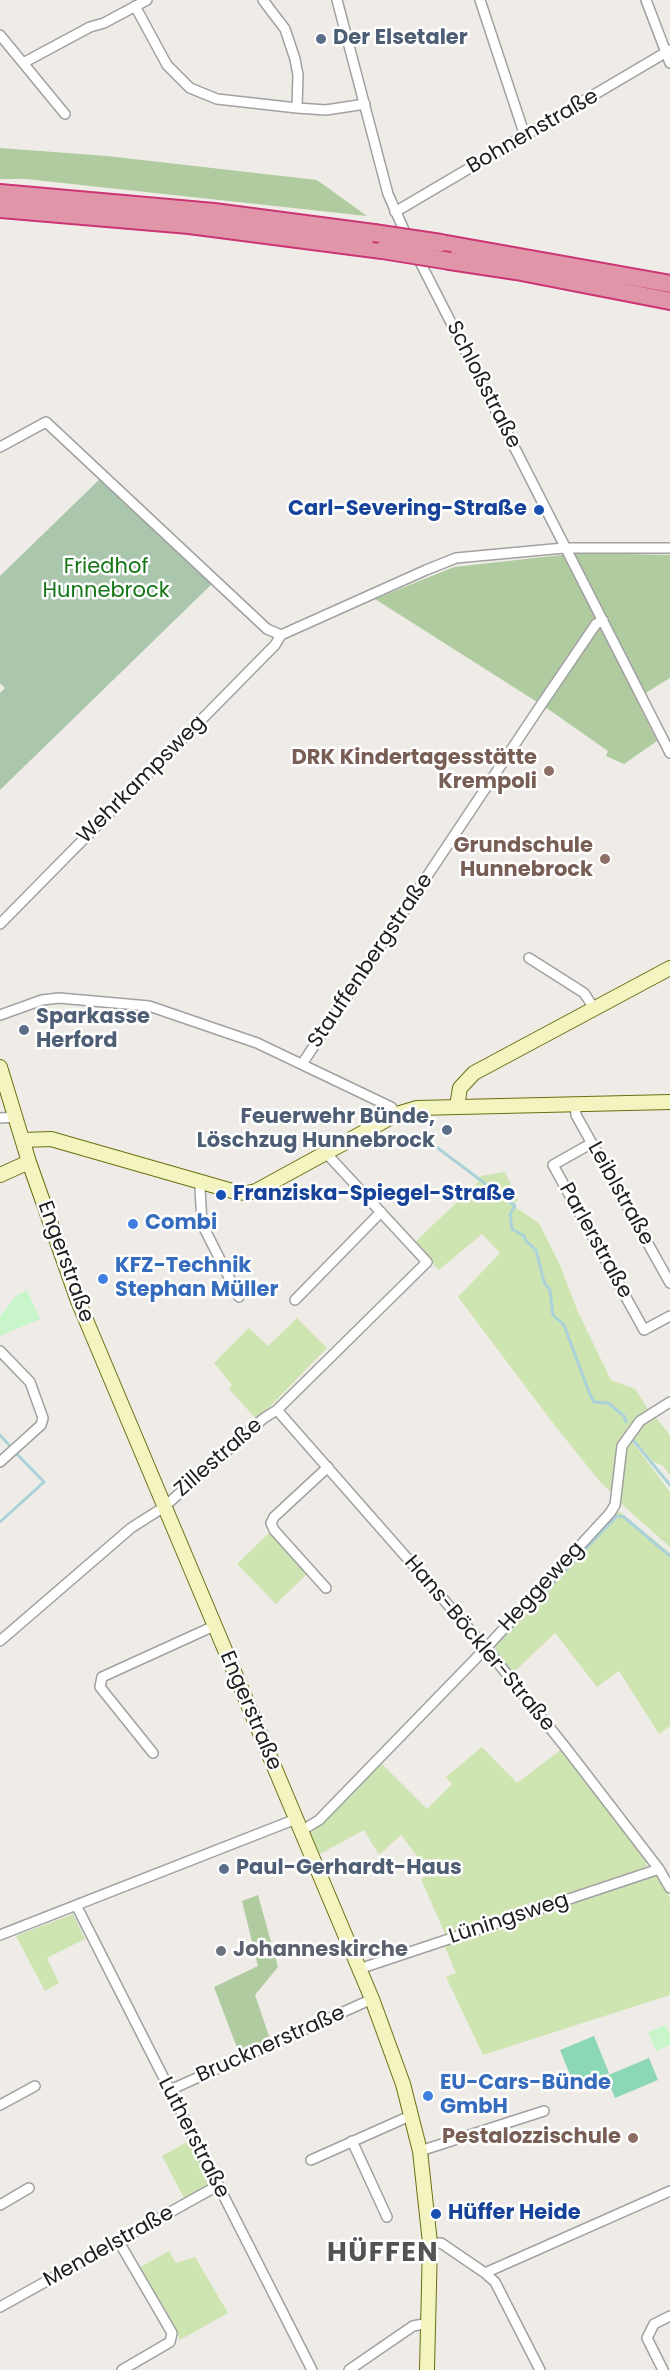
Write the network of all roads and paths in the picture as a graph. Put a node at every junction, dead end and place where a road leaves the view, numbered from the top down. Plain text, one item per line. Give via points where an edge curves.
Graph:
1 (147, 0) edge
2 (263, 0) edge
3 (337, 0) edge
4 (480, 0) edge
5 (646, 0) edge
6 (135, 6) junction
7 (0, 35) edge
8 (668, 52) edge
9 (23, 63) junction
10 (670, 63) edge
11 (365, 105) junction
12 (297, 108) junction
13 (64, 114) dead end
14 (525, 136) junction
15 (0, 193) edge
16 (0, 209) edge
17 (395, 212) junction
18 (670, 284) edge
19 (670, 301) edge
20 (0, 447) edge
21 (564, 548) junction
22 (670, 548) edge
23 (603, 620) junction
24 (281, 635) junction
25 (670, 753) edge
26 (0, 924) edge
27 (530, 958) dead end
28 (670, 968) edge
29 (594, 1008) junction
30 (0, 1015) edge
31 (302, 1065) junction
32 (0, 1067) edge
33 (670, 1102) edge
34 (575, 1104) junction
35 (457, 1106) junction
36 (397, 1114) junction
37 (0, 1118) edge
38 (16, 1118) junction
39 (23, 1140) junction
40 (592, 1143) junction
41 (326, 1152) junction
42 (29, 1162) junction
43 (0, 1175) edge
44 (203, 1182) junction
45 (381, 1212) junction
46 (670, 1283) edge
47 (239, 1297) dead end
48 (295, 1300) dead end
49 (670, 1316) edge
50 (0, 1351) edge
51 (670, 1402) edge
52 (277, 1410) junction
53 (0, 1462) edge
54 (328, 1467) junction
55 (164, 1507) junction
56 (326, 1588) dead end
57 (214, 1626) junction
58 (0, 1641) edge
59 (486, 1648) junction
60 (153, 1753) dead end
61 (298, 1825) junction
62 (659, 1869) junction
63 (670, 1888) edge
64 (76, 1905) junction
65 (0, 1935) edge
66 (359, 1969) junction
67 (372, 1999) junction
68 (35, 2086) dead end
69 (170, 2090) junction
70 (0, 2105) edge
71 (544, 2111) dead end
72 (412, 2115) junction
73 (352, 2141) junction
74 (420, 2151) junction
75 (311, 2160) dead end
76 (217, 2186) junction
77 (29, 2188) dead end
78 (670, 2191) edge
79 (0, 2205) edge
80 (387, 2217) dead end
81 (119, 2242) junction
82 (430, 2243) junction
83 (485, 2273) junction
84 (0, 2307) edge
85 (670, 2316) edge
86 (429, 2323) junction
87 (122, 2370) edge
88 (312, 2370) edge
89 (349, 2370) edge
90 (427, 2370) edge
91 (540, 2370) edge
92 (663, 2370) edge

1 - 6 street
2 - 12 street via 285,29 293,51 298,75
3 - 11 street, Schloßstraße
4 - 14 street
5 - 8 street
6 - 9 street
6 - 12 street via 167,65 190,88 217,99
7 - 9 street
8 - 10 street
8 - 14 street, Bohnenstraße
9 - 13 street
11 - 12 street via 326,110
11 - 17 street, Schloßstraße
14 - 17 street, Bohnenstraße
15 - 18 highway, bridge via 214,212 374,232
16 - 19 highway, bridge via 189,225 382,250
17 - 21 street, Schloßstraße
20 - 24 street via 46,422 267,629
21 - 22 street
21 - 23 street, Schloßstraße
21 - 24 street via 456,558
23 - 25 street, Schloßstraße
23 - 31 street, Stauffenbergstraße via 596,624 539,708
24 - 26 street, Wehrkampsweg
27 - 29 street via 584,993
28 - 29 main road
29 - 35 main road via 474,1073 460,1088
30 - 31 street via 59,998 149,1006 257,1043
31 - 36 street via 391,1107
32 - 38 main road, Engerstraße
33 - 34 main road
34 - 35 main road
34 - 40 street, Leiblstraße via 576,1116
35 - 36 main road via 417,1108
36 - 41 main road
37 - 38 street
38 - 39 main road, Engerstraße
39 - 42 main road, Engerstraße
39 - 44 main road via 51,1139
40 - 46 street, Leiblstraße
40 - 49 street, Parlerstraße via 553,1166 644,1330
41 - 44 main road via 256,1191 236,1192
41 - 45 street
42 - 43 main road
42 - 55 main road, Engerstraße via 78,1300
44 - 47 street via 202,1224
45 - 48 street
45 - 52 street, Zillestraße via 427,1262
50 - 53 street via 30,1382 43,1418 41,1425
51 - 59 street, Heggeweg via 640,1421 622,1446 615,1505 610,1513
52 - 54 street, Hans-Böckler-Straße
52 - 55 street, Zillestraße
54 - 56 street via 272,1523
54 - 59 street, Hans-Böckler-Straße
55 - 57 main road, Engerstraße
55 - 58 street, Zillestraße via 131,1528
57 - 60 street via 102,1677 100,1686
57 - 61 main road, Engerstraße
59 - 61 street, Heggeweg via 319,1820
59 - 62 street, Hans-Böckler-Straße
61 - 64 street, Heggeweg
61 - 66 main road, Engerstraße
62 - 63 street, Hans-Böckler-Straße
62 - 66 street, Lüningsweg
64 - 65 street, Heggeweg
64 - 69 street, Lutherstraße
66 - 67 main road, Engerstraße
67 - 69 street, Brucknerstraße
67 - 72 main road, Engerstraße
68 - 70 street
69 - 76 street, Lutherstraße
71 - 74 street
72 - 73 street
72 - 74 main road, Engerstraße
73 - 75 street
73 - 80 street
74 - 82 main road, Engerstraße
76 - 81 street, Mendelstraße
76 - 88 street, Lutherstraße
77 - 79 street
78 - 83 street
81 - 84 street, Mendelstraße
81 - 87 street via 172,2333 170,2342
82 - 83 street via 441,2243
82 - 86 main road, Engerstraße
83 - 91 street via 502,2294
85 - 92 street via 654,2324 647,2338
86 - 89 street via 413,2326
86 - 90 main road, Engerstraße

